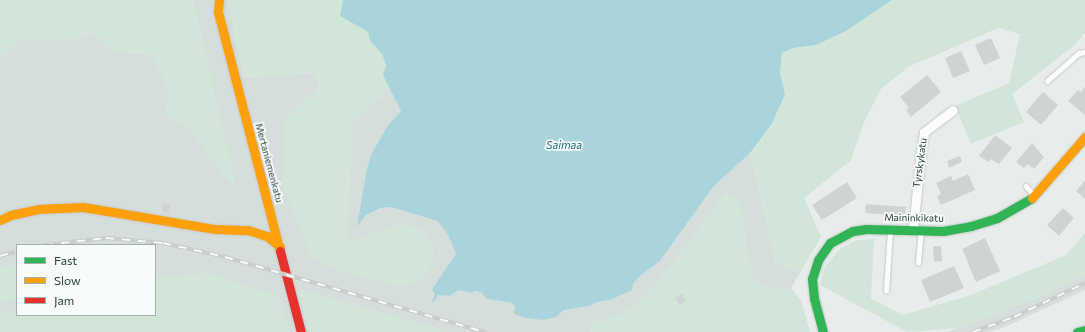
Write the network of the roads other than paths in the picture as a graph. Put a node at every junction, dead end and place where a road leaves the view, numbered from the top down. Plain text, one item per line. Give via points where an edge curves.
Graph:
1 (219, 0) edge
2 (1085, 52) edge
3 (1047, 80) dead end
4 (956, 108) dead end
5 (1085, 137) edge
6 (1026, 186) dead end
7 (1035, 195) junction
8 (0, 220) edge
9 (890, 229) junction
10 (917, 231) junction
11 (280, 247) junction
12 (918, 263) dead end
13 (886, 291) dead end
14 (1085, 330) edge
15 (301, 332) edge
16 (823, 332) edge
17 (1077, 332) edge

1 - 11 street, Mertaniemenkatu via 221,27
2 - 3 lane via 1079,53
4 - 10 street, Tyrskykatu via 924,132 920,158
5 - 7 street, Maininkikatu
6 - 7 lane
7 - 10 street, Maininkikatu via 1014,211 971,226 943,231
8 - 11 street via 39,209 83,207 215,229 248,230 267,236
9 - 10 street, Maininkikatu
9 - 13 lane
9 - 16 street, Maininkikatu via 866,228 853,231 830,243 823,251 814,270 812,289
10 - 12 lane
11 - 15 street, Mertaniemenkatu
14 - 17 street

